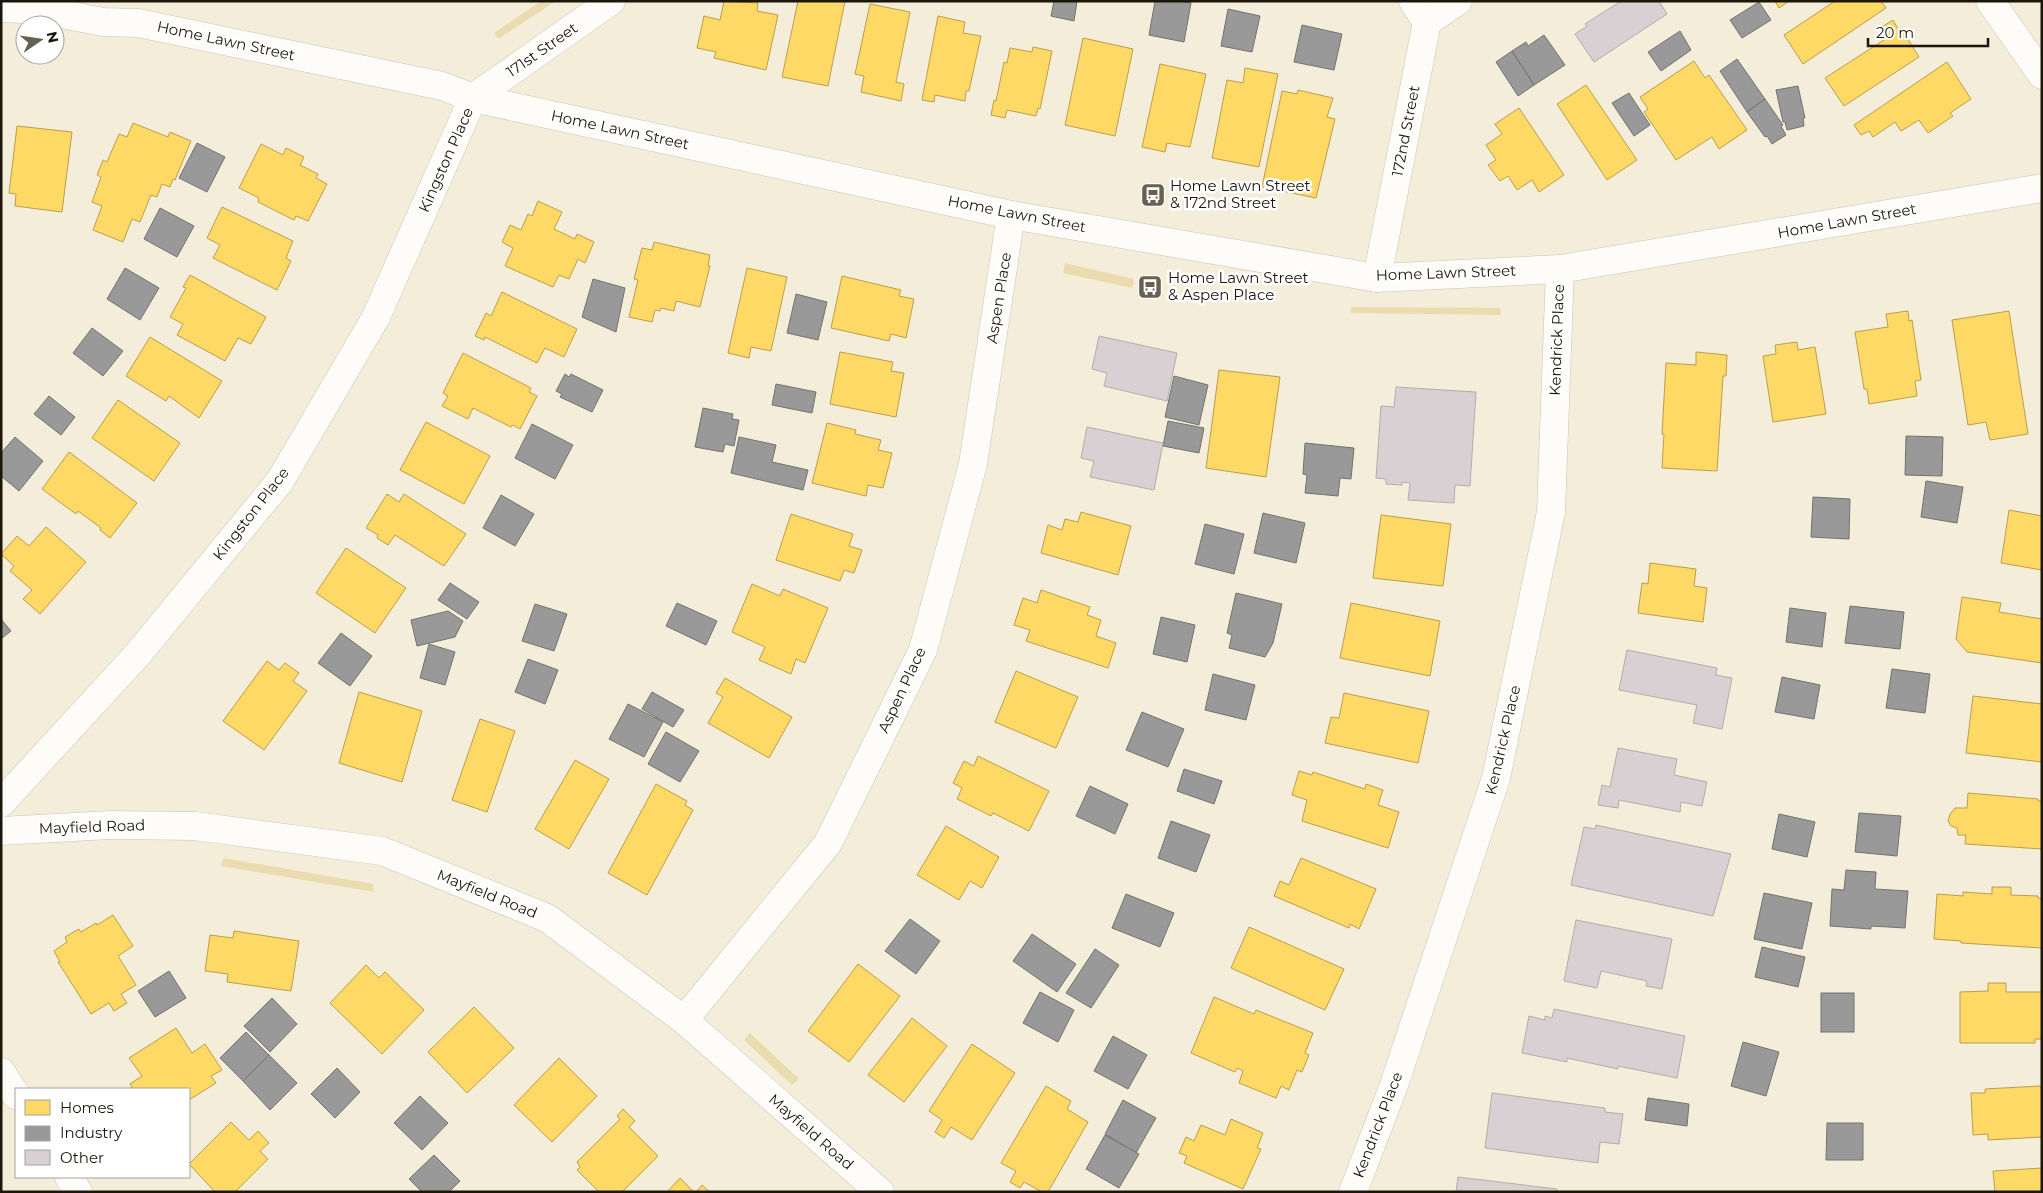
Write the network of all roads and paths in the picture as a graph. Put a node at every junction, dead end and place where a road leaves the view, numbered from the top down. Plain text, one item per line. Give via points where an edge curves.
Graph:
1 (611, 1) edge
2 (1458, 1) edge
3 (1990, 1) edge
4 (1, 8) edge
5 (96, 11) edge
6 (1420, 11) edge
7 (2042, 75) edge
8 (473, 98) junction
9 (2042, 188) edge
10 (1012, 215) junction
11 (1560, 268) junction
12 (1378, 278) junction
13 (1, 803) edge
14 (1, 831) edge
15 (684, 1020) junction
16 (1, 1072) edge
17 (15, 1093) edge
18 (70, 1178) edge
19 (78, 1192) edge
20 (880, 1192) edge
21 (1353, 1192) edge

1 - 8 street, 171st Street
2 - 6 street, 172nd Street
3 - 7 street
4 - 5 street, Home Lawn Street
5 - 8 street, Home Lawn Street via 138,23 442,86
6 - 12 street, 172nd Street
8 - 10 street, Home Lawn Street
8 - 13 street, Kingston Place via 376,317 280,481 138,654
9 - 11 street, Home Lawn Street
10 - 12 street, Home Lawn Street
10 - 15 street, Aspen Place via 973,464 923,650 828,843
11 - 12 street, Home Lawn Street
11 - 21 street, Kendrick Place via 1551,512 1496,778 1394,1085
14 - 15 street, Mayfield Road via 110,825 195,826 382,851 547,918
15 - 20 street, Mayfield Road
16 - 17 street
18 - 19 street

